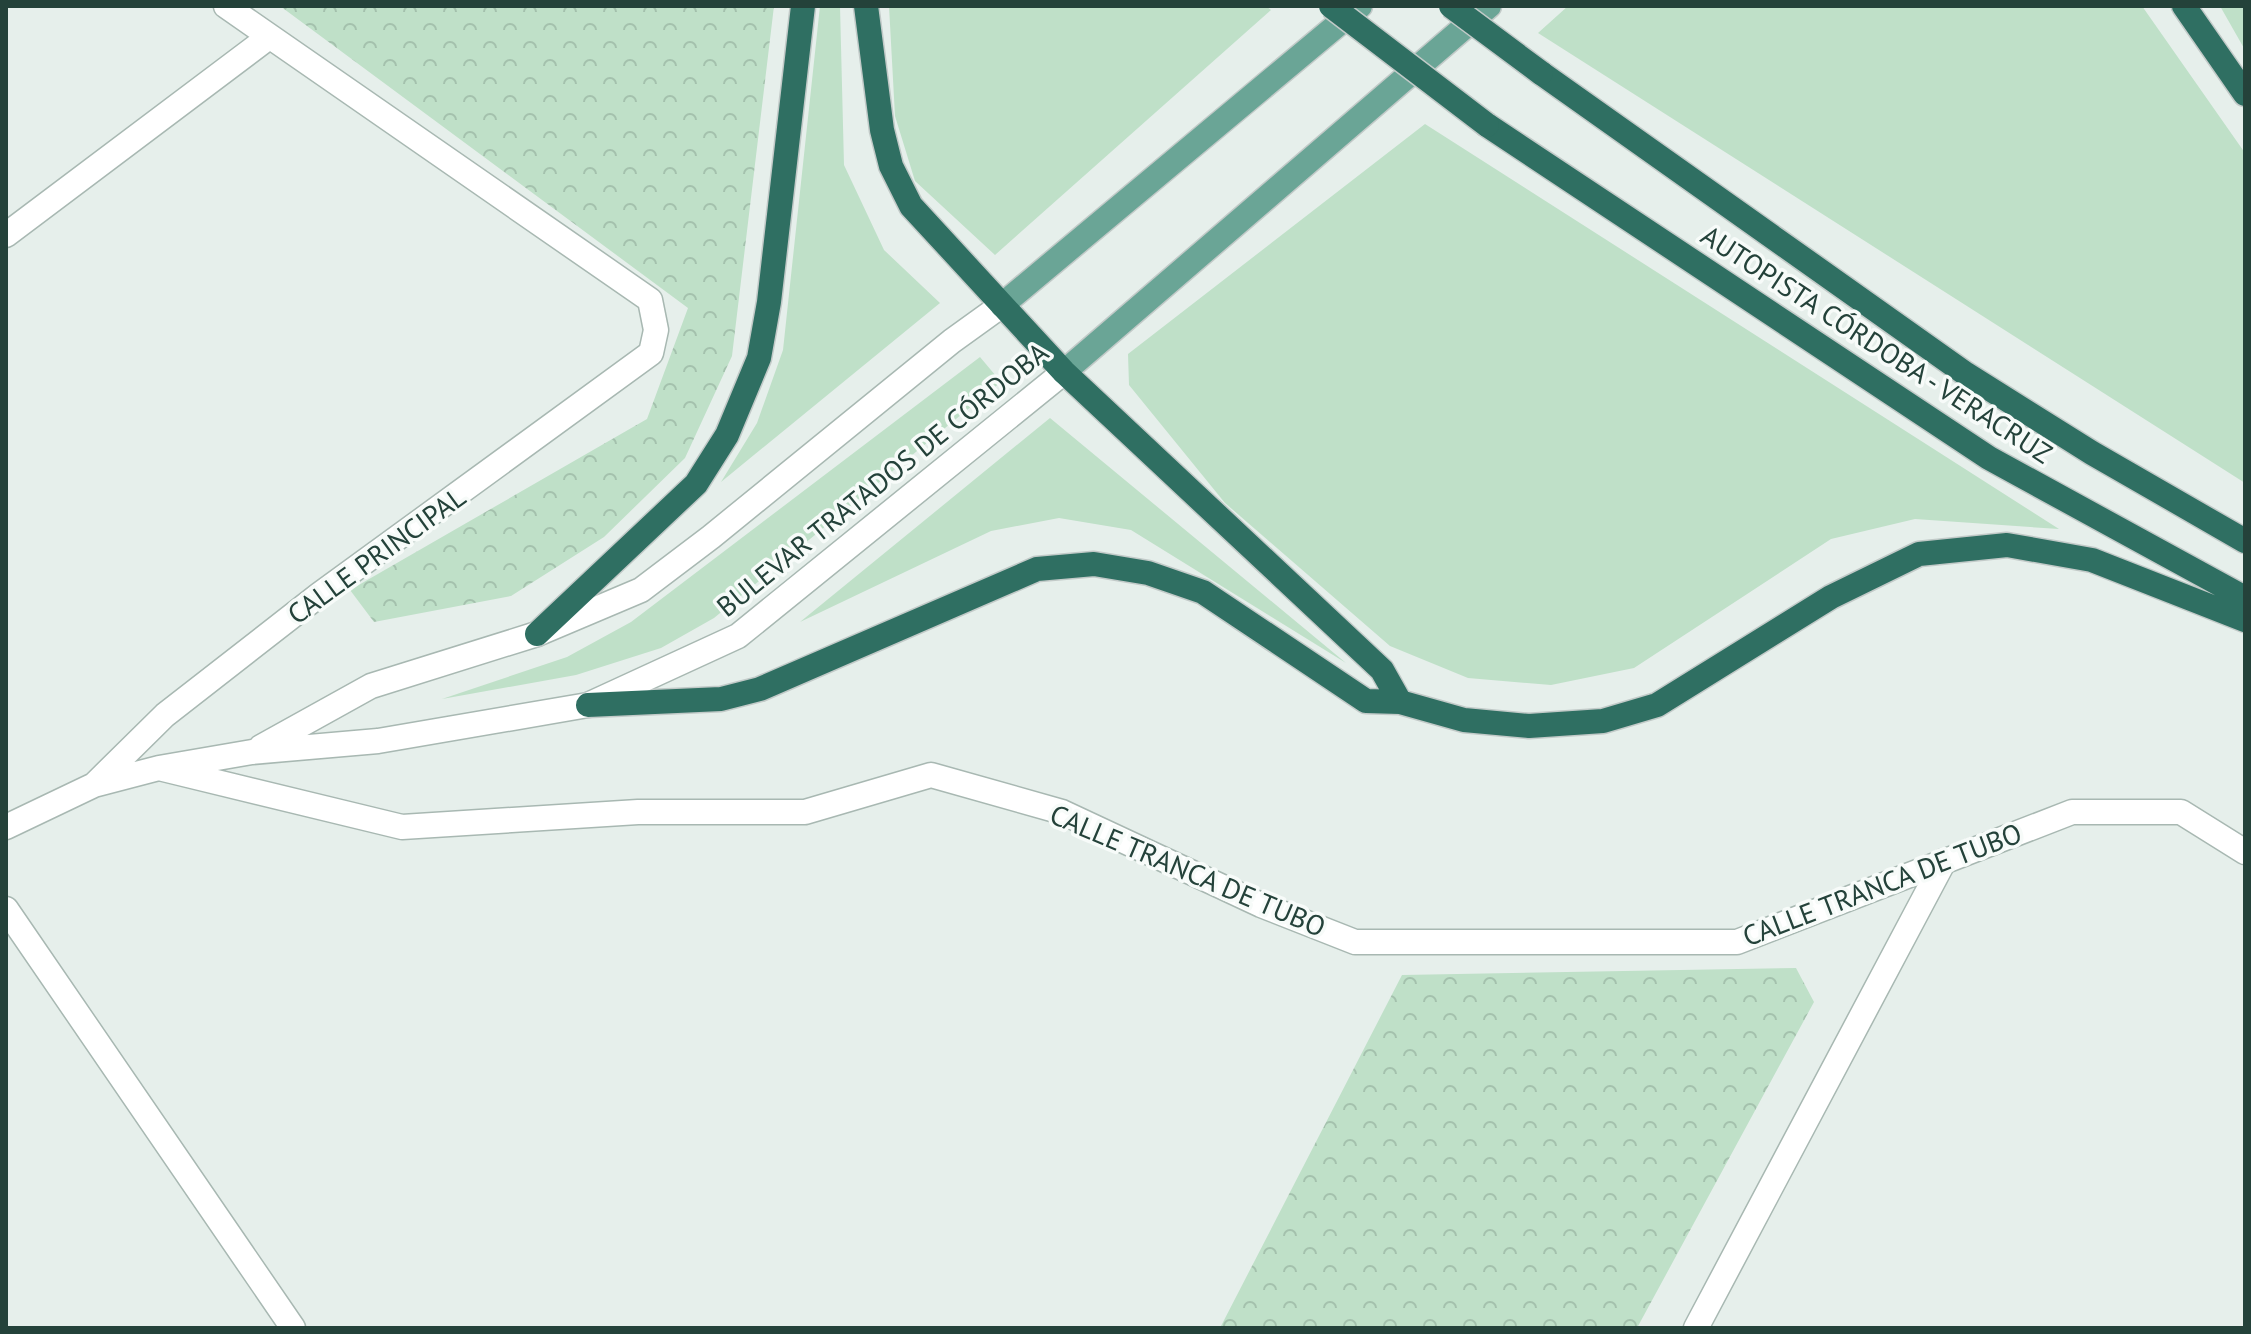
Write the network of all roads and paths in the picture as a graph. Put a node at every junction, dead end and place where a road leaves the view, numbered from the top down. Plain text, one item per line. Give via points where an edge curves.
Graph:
1 (226, 6) edge
2 (803, 6) edge
3 (866, 6) edge
4 (1331, 6) edge
5 (1360, 6) edge
6 (1451, 6) edge
7 (1489, 6) edge
8 (2184, 6) edge
9 (269, 37) junction
10 (2245, 94) edge
11 (6, 235) edge
12 (1002, 305) junction
13 (1064, 372) junction
14 (2245, 541) edge
15 (2245, 598) edge
16 (2245, 620) edge
17 (537, 634) junction
18 (1400, 702) junction
19 (588, 705) junction
20 (252, 752) junction
21 (159, 768) junction
22 (94, 785) junction
23 (6, 827) edge
24 (2245, 852) edge
25 (1944, 861) junction
26 (6, 909) edge
27 (293, 1328) edge
28 (1696, 1328) edge

1 - 9 street
2 - 17 highway via 769,302 759,358 727,435 696,484
3 - 12 highway via 891,166 911,206
4 - 15 highway, AUTOPISTA CÓRDOBA - VERACRUZ, bridge via 1487,125 1989,458
5 - 12 main road
6 - 14 highway, AUTOPISTA CÓRDOBA - VERACRUZ, bridge via 1966,374
7 - 13 main road, BULEVAR TRATADOS DE CÓRDOBA
8 - 10 highway
9 - 11 street
9 - 22 street, CALLE PRINCIPAL via 650,300 656,330 651,353 319,595 165,715
12 - 13 highway
12 - 17 street via 641,590
13 - 18 highway via 1382,670
13 - 19 street, BULEVAR TRATADOS DE CÓRDOBA via 738,636
16 - 18 highway via 2092,560 1993,546 1919,554 1831,597 1657,705 1603,721 1529,726 1464,720
17 - 20 street via 371,686
18 - 19 highway via 1366,701 1203,592 1148,573 1094,564 1037,569 760,689 721,699
19 - 20 street, BULEVAR TRATADOS DE CÓRDOBA via 378,741
20 - 21 street
21 - 22 street
21 - 25 street, CALLE TRANCA DE TUBO via 402,827 638,812 805,812 931,775 1062,812 1261,905 1355,942 1737,942
22 - 23 street
24 - 25 street, CALLE TRANCA DE TUBO via 2181,812 2072,812
25 - 28 street
26 - 27 street

